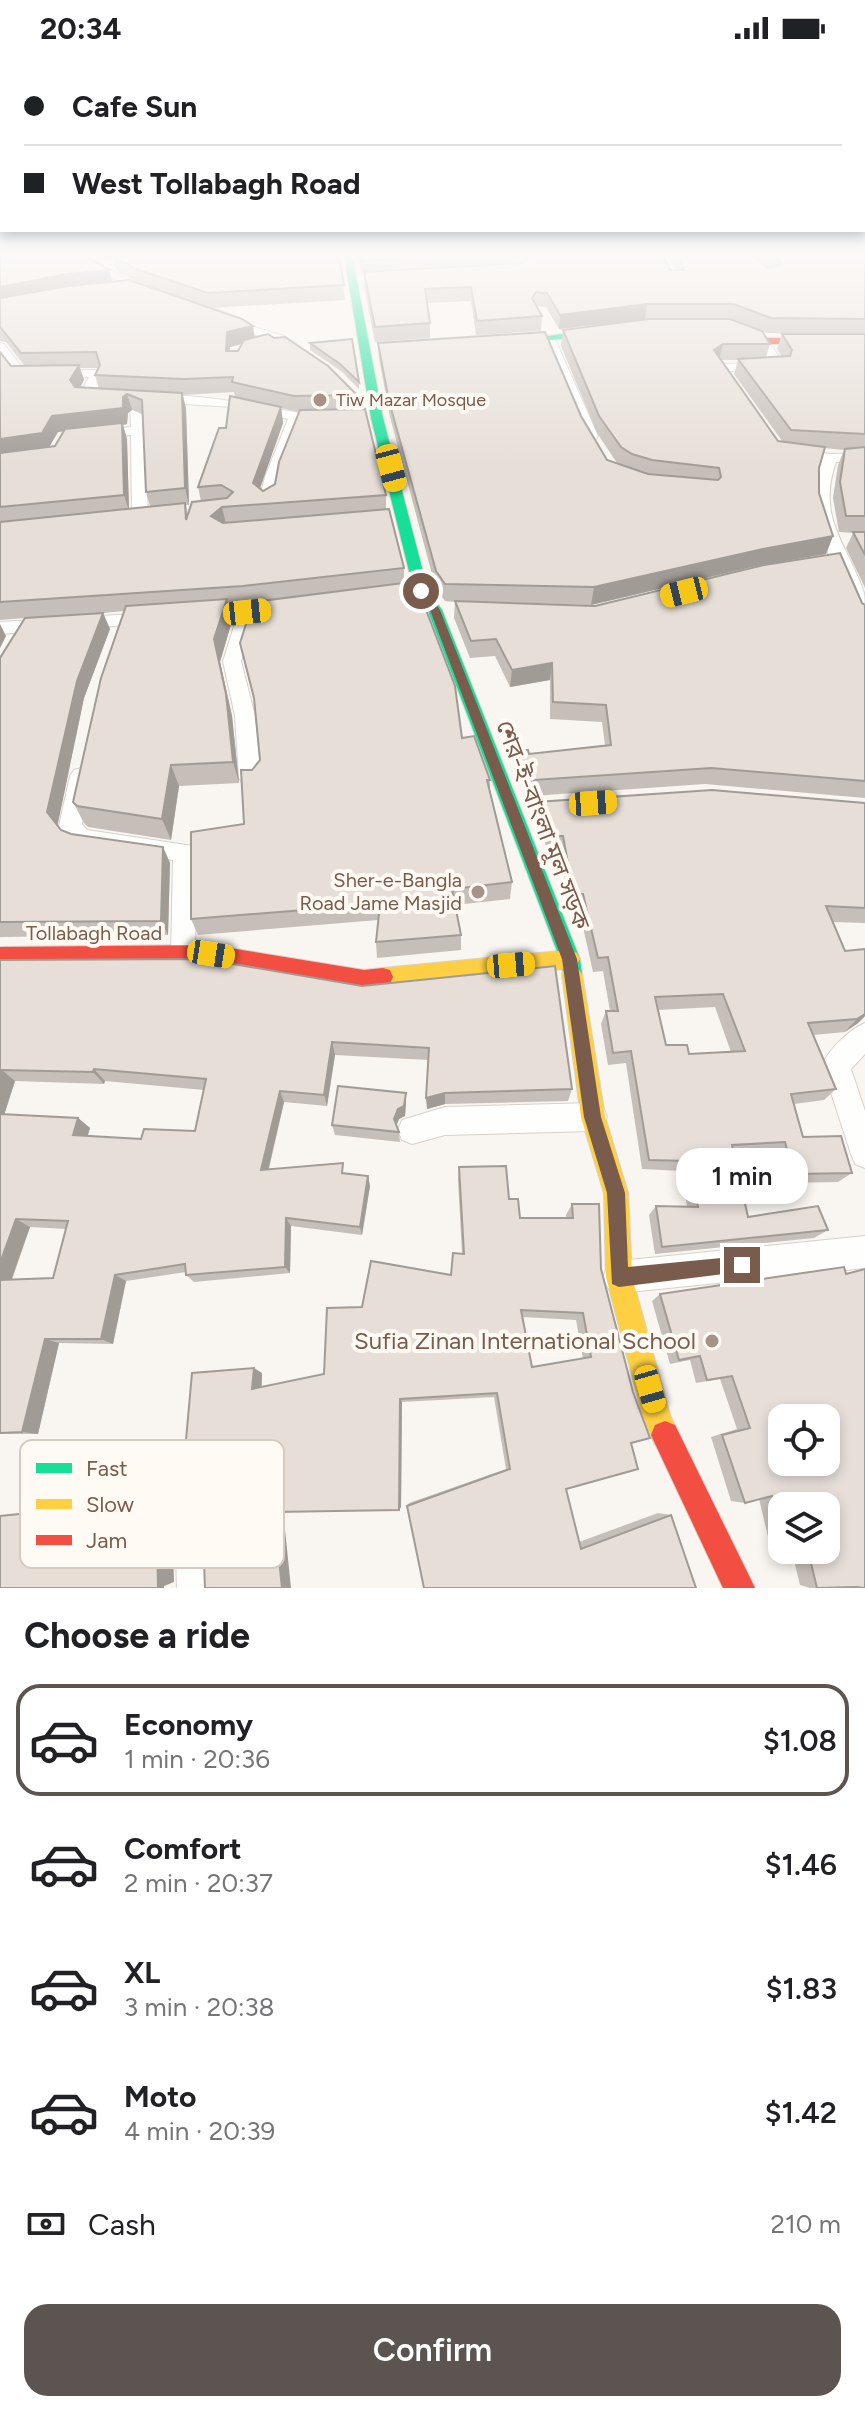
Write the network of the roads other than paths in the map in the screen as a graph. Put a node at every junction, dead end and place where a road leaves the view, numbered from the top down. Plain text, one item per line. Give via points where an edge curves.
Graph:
1 (242, 326) edge
2 (369, 326) edge
3 (702, 327) edge
4 (630, 329) edge
5 (549, 333) junction
6 (280, 339) junction
7 (763, 341) junction
8 (865, 341) edge
9 (489, 344) edge
10 (0, 347) edge
11 (266, 348) edge
12 (313, 362) edge
13 (21, 375) junction
14 (0, 377) edge
15 (736, 391) edge
16 (356, 397) edge
17 (137, 399) junction
18 (370, 418) junction
19 (295, 419) junction
20 (335, 419) edge
21 (135, 431) junction
22 (81, 436) edge
23 (596, 445) edge
24 (780, 453) edge
25 (865, 457) edge
26 (830, 458) junction
27 (267, 500) edge
28 (139, 518) edge
29 (832, 540) junction
30 (854, 541) edge
31 (293, 607) edge
32 (247, 612) junction
33 (865, 619) edge
34 (125, 621) junction
35 (25, 627) junction
36 (0, 628) edge
37 (115, 647) edge
38 (13, 648) edge
39 (87, 750) edge
40 (250, 778) edge
41 (540, 807) edge
42 (510, 809) junction
43 (183, 955) junction
44 (0, 956) edge
45 (570, 959) junction
46 (865, 1036) edge
47 (593, 1117) junction
48 (412, 1130) dead end
49 (865, 1154) edge
50 (865, 1252) edge
51 (619, 1277) junction
52 (195, 1568) edge
53 (196, 1588) edge
54 (739, 1588) edge

1 - 6 street
2 - 18 street
3 - 7 street via 730,327
4 - 5 street
5 - 9 street
5 - 23 street
6 - 11 street
6 - 12 street
7 - 8 street
7 - 15 street via 779,367 719,367
10 - 13 street
13 - 14 street
13 - 17 street via 91,371 96,381 85,397
16 - 18 street
17 - 19 street via 232,403
17 - 21 street
18 - 42 street, শের-ই-বাংলা মূল সড়ক via 414,592 442,610
19 - 20 street
19 - 27 street
21 - 22 street
21 - 28 street
24 - 26 street
25 - 26 street
26 - 29 street via 820,479 821,508
29 - 30 street
29 - 33 street via 831,561 860,600
31 - 32 street
32 - 34 street
32 - 40 street via 232,661 245,716
34 - 35 street
34 - 37 street
35 - 36 street
35 - 38 street
39 - 43 street via 70,826 81,838 185,852
41 - 42 street
42 - 45 street, শের-ই-বাংলা মূল সড়ক
43 - 44 street, Tollabagh Road
43 - 45 street, Tollabagh Road via 364,979
45 - 47 street, শের-ই-বাংলা মূল সড়ক
46 - 49 street via 836,1065
47 - 48 street via 445,1121
47 - 51 street, শের-ই-বাংলা মূল সড়ক via 616,1193
50 - 51 street
51 - 54 street, শের-ই-বাংলা মূল সড়ক via 657,1417
52 - 53 street

